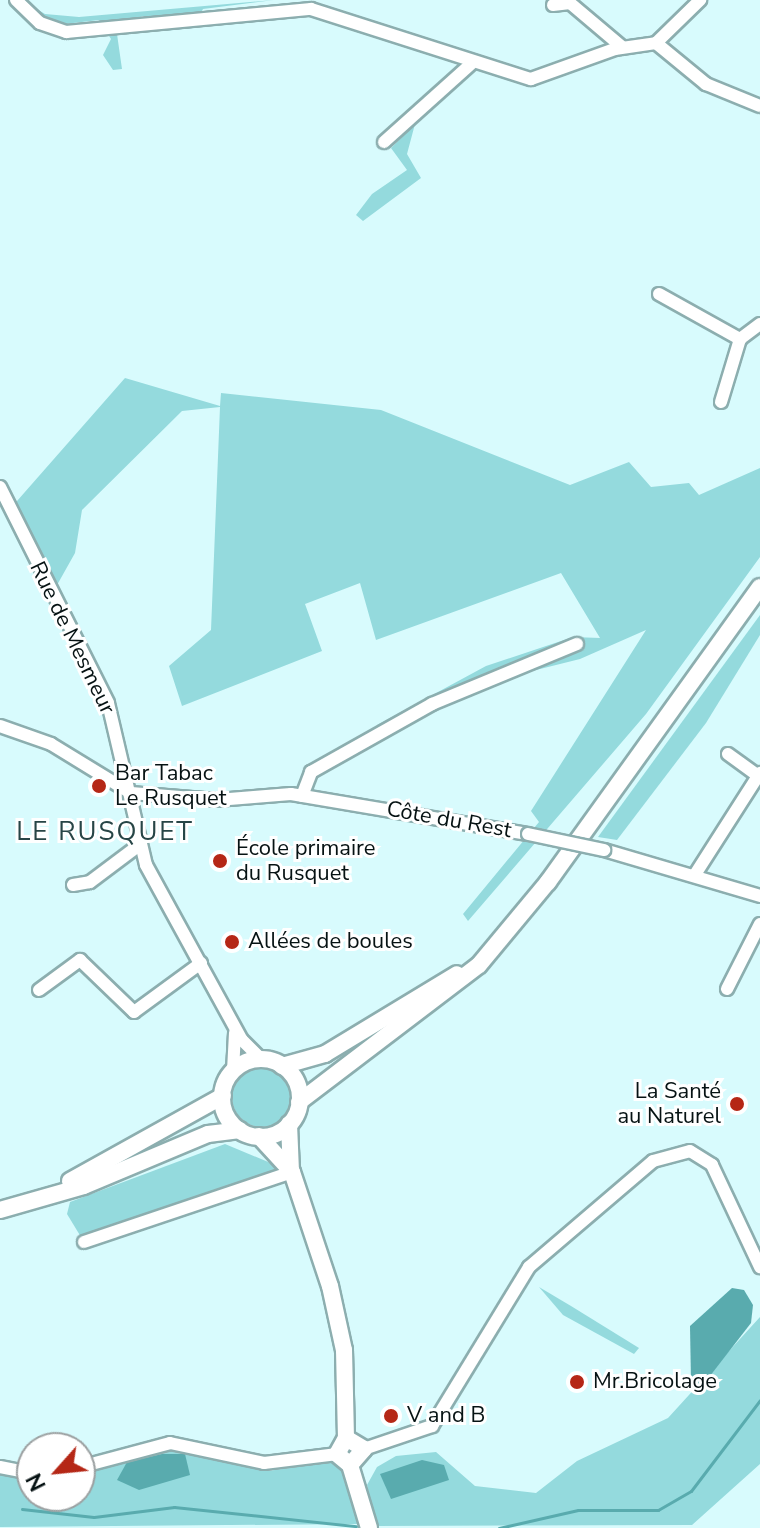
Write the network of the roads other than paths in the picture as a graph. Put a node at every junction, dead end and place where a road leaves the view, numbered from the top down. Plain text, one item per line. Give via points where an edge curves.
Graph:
1 (16, 0) edge
2 (700, 0) edge
3 (553, 5) dead end
4 (656, 43) junction
5 (622, 47) junction
6 (471, 64) junction
7 (760, 106) edge
8 (384, 142) dead end
9 (659, 294) dead end
10 (760, 324) edge
11 (740, 339) junction
12 (721, 402) dead end
13 (0, 487) edge
14 (760, 587) edge
15 (577, 644) dead end
16 (0, 726) edge
17 (728, 754) dead end
18 (759, 775) edge
19 (131, 793) junction
20 (302, 796) junction
21 (138, 846) junction
22 (696, 873) junction
23 (73, 885) dead end
24 (760, 896) edge
25 (760, 924) edge
26 (499, 941) junction
27 (201, 963) junction
28 (727, 989) dead end
29 (39, 990) dead end
30 (234, 1026) junction
31 (261, 1059) junction
32 (282, 1066) junction
33 (233, 1071) junction
34 (223, 1096) junction
35 (299, 1102) junction
36 (289, 1124) junction
37 (240, 1130) junction
38 (259, 1136) junction
39 (292, 1172) junction
40 (30, 1202) junction
41 (0, 1210) edge
42 (84, 1242) dead end
43 (760, 1267) edge
44 (346, 1438) junction
45 (364, 1449) junction
46 (343, 1459) junction
47 (96, 1462) edge
48 (369, 1528) edge

1 - 6 street via 40,23 66,32 311,9
2 - 4 street
3 - 5 street via 570,3
4 - 5 street
4 - 7 street via 706,84
5 - 6 street via 541,79
6 - 8 street
9 - 11 street
10 - 11 street
11 - 12 street
13 - 19 street, Rue de Mesmeur via 108,703
14 - 26 main road
15 - 20 street via 432,704 311,772
16 - 19 street via 51,744
17 - 18 street
18 - 22 street
19 - 20 street, Côte du Rest
19 - 21 street, Rue de Mesmeur
20 - 22 street, Côte du Rest, bridge via 528,834
21 - 23 street via 90,882
21 - 27 street
22 - 24 street, Côte du Rest
25 - 28 street
26 - 32 main road via 368,1030 315,1059
26 - 35 main road via 438,1002
27 - 29 street via 134,1012 80,960
27 - 30 street
30 - 31 street
30 - 33 street
31 - 32 main road
31 - 33 main road
32 - 35 main road via 296,1082
33 - 34 main road
34 - 37 main road
34 - 40 main road
35 - 36 main road
36 - 38 main road
36 - 39 main road
37 - 38 main road
37 - 40 main road via 208,1134
38 - 39 main road
39 - 42 street
39 - 44 main road via 341,1326
40 - 41 main road
43 - 45 street via 712,1165 690,1151 638,1169 529,1267 432,1426 414,1438
44 - 45 main road
44 - 46 main road
45 - 46 main road
46 - 47 street via 274,1464 204,1445 154,1443
46 - 48 main road

